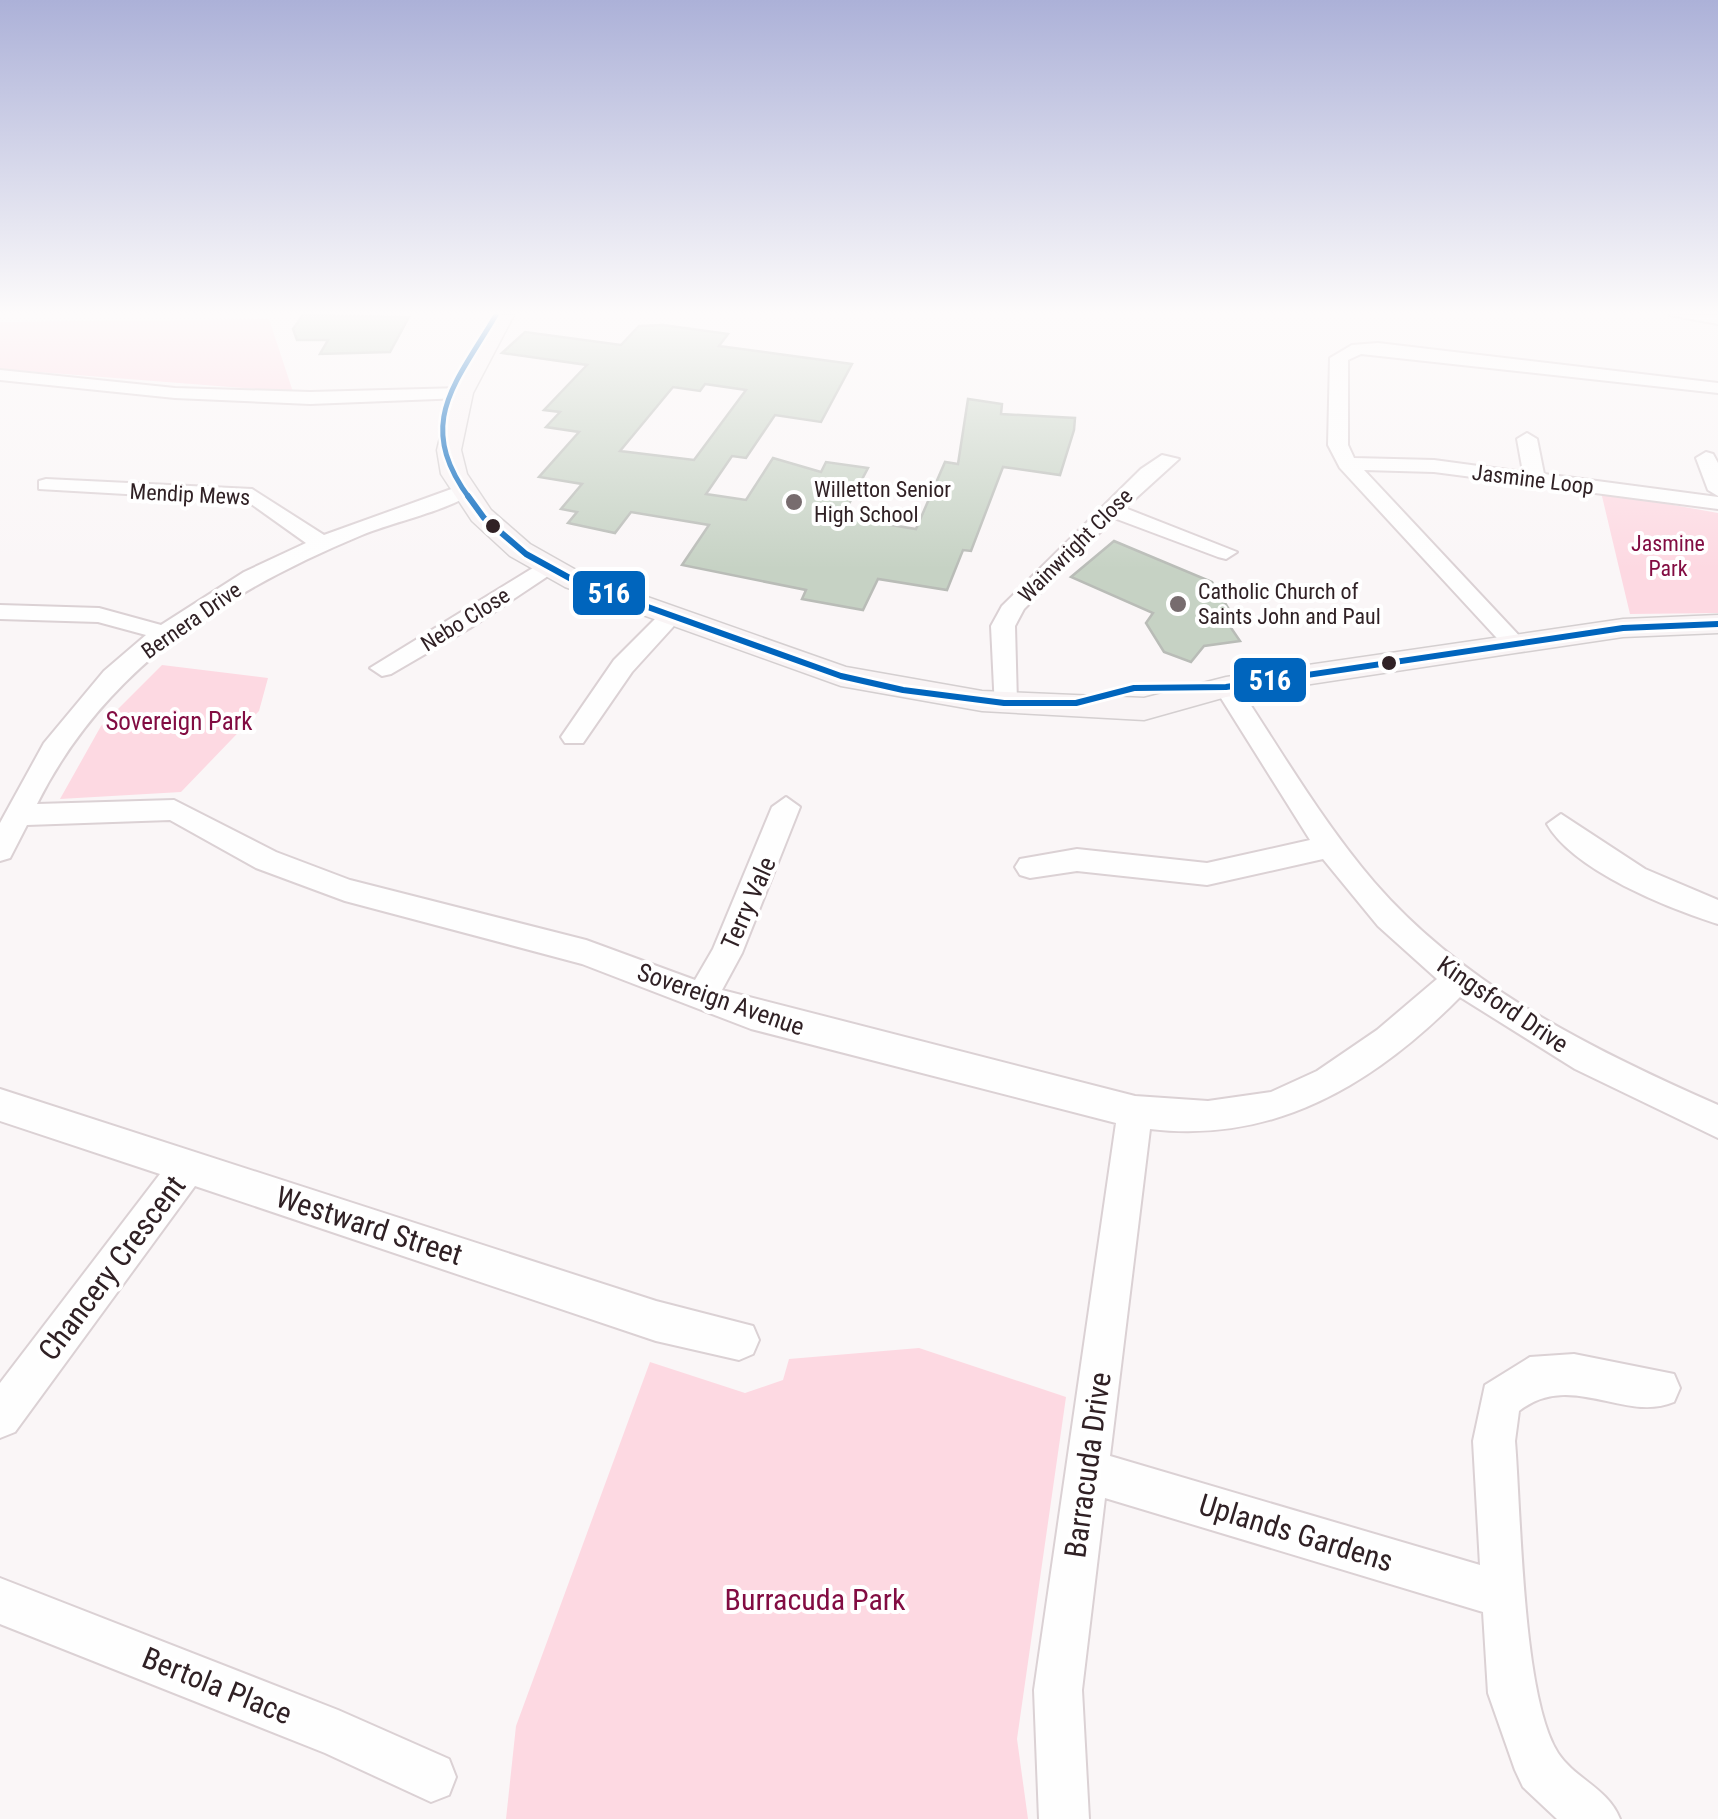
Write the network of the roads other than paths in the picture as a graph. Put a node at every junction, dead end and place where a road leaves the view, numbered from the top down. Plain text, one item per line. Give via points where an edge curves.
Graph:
1 (453, 400) edge
2 (1337, 400) edge
3 (1527, 439) dead end
4 (1706, 458) dead end
5 (1169, 459) dead end
6 (1347, 464) junction
7 (1536, 480) junction
8 (46, 485) dead end
9 (1718, 490) edge
10 (464, 491) junction
11 (1718, 503) edge
12 (1112, 510) junction
13 (319, 542) junction
14 (1226, 552) dead end
15 (546, 567) junction
16 (0, 612) edge
17 (670, 617) junction
18 (1718, 624) edge
19 (168, 634) junction
20 (1515, 644) junction
21 (382, 668) dead end
22 (1226, 687) junction
23 (1004, 703) junction
24 (574, 737) dead end
25 (786, 807) dead end
26 (18, 816) junction
27 (1561, 824) dead end
28 (1331, 846) junction
29 (0, 850) edge
30 (1030, 867) dead end
31 (1718, 912) edge
32 (1458, 979) junction
33 (702, 996) junction
34 (0, 1105) edge
35 (1135, 1112) junction
36 (1718, 1122) edge
37 (188, 1167) junction
38 (739, 1340) dead end
39 (1660, 1388) dead end
40 (0, 1417) edge
41 (1087, 1471) junction
42 (1504, 1595) junction
43 (0, 1601) edge
44 (431, 1778) dead end
45 (1064, 1819) edge
46 (1595, 1819) edge

1 - 10 main road via 439,439 450,450
2 - 6 street via 1338,444
3 - 7 street
4 - 9 street
5 - 12 street, Wainwright Close
6 - 7 street, Jasmine Loop via 1434,466
6 - 20 street
7 - 11 street, Jasmine Loop
8 - 13 street, Mendip Mews via 252,495
10 - 13 street, Bernera Drive
10 - 15 main road via 496,532
12 - 14 street
12 - 23 street, Wainwright Close via 1014,606 1003,626
13 - 19 street, Bernera Drive
15 - 17 main road
15 - 21 street, Nebo Close
16 - 19 street via 99,615
17 - 23 main road via 842,676
17 - 24 street via 623,666
18 - 20 main road via 1622,628
19 - 26 street, Bernera Drive via 75,718
20 - 22 main road
22 - 23 main road via 1144,709
22 - 28 street, Kingsford Drive
25 - 33 street, Terry Vale
26 - 29 street, Bernera Drive
26 - 33 street, Sovereign Avenue via 174,810 299,874 586,953
27 - 31 street via 1596,857
28 - 30 street via 1208,874 1077,860
28 - 32 street, Kingsford Drive via 1388,917
32 - 35 street, Sovereign Avenue via 1349,1072 1300,1100 1236,1118
32 - 36 street, Kingsford Drive via 1586,1060
33 - 35 street, Sovereign Avenue via 751,1015
34 - 37 street, Westward Street
35 - 41 street, Barracuda Drive
37 - 38 street, Westward Street via 656,1321
37 - 40 street, Chancery Crescent
39 - 42 street via 1574,1374 1530,1377 1500,1400 1494,1441
41 - 42 street, Uplands Gardens
41 - 45 street, Barracuda Drive via 1058,1690
42 - 46 street via 1512,1693 1540,1770
43 - 44 street, Bertola Place via 338,1734

